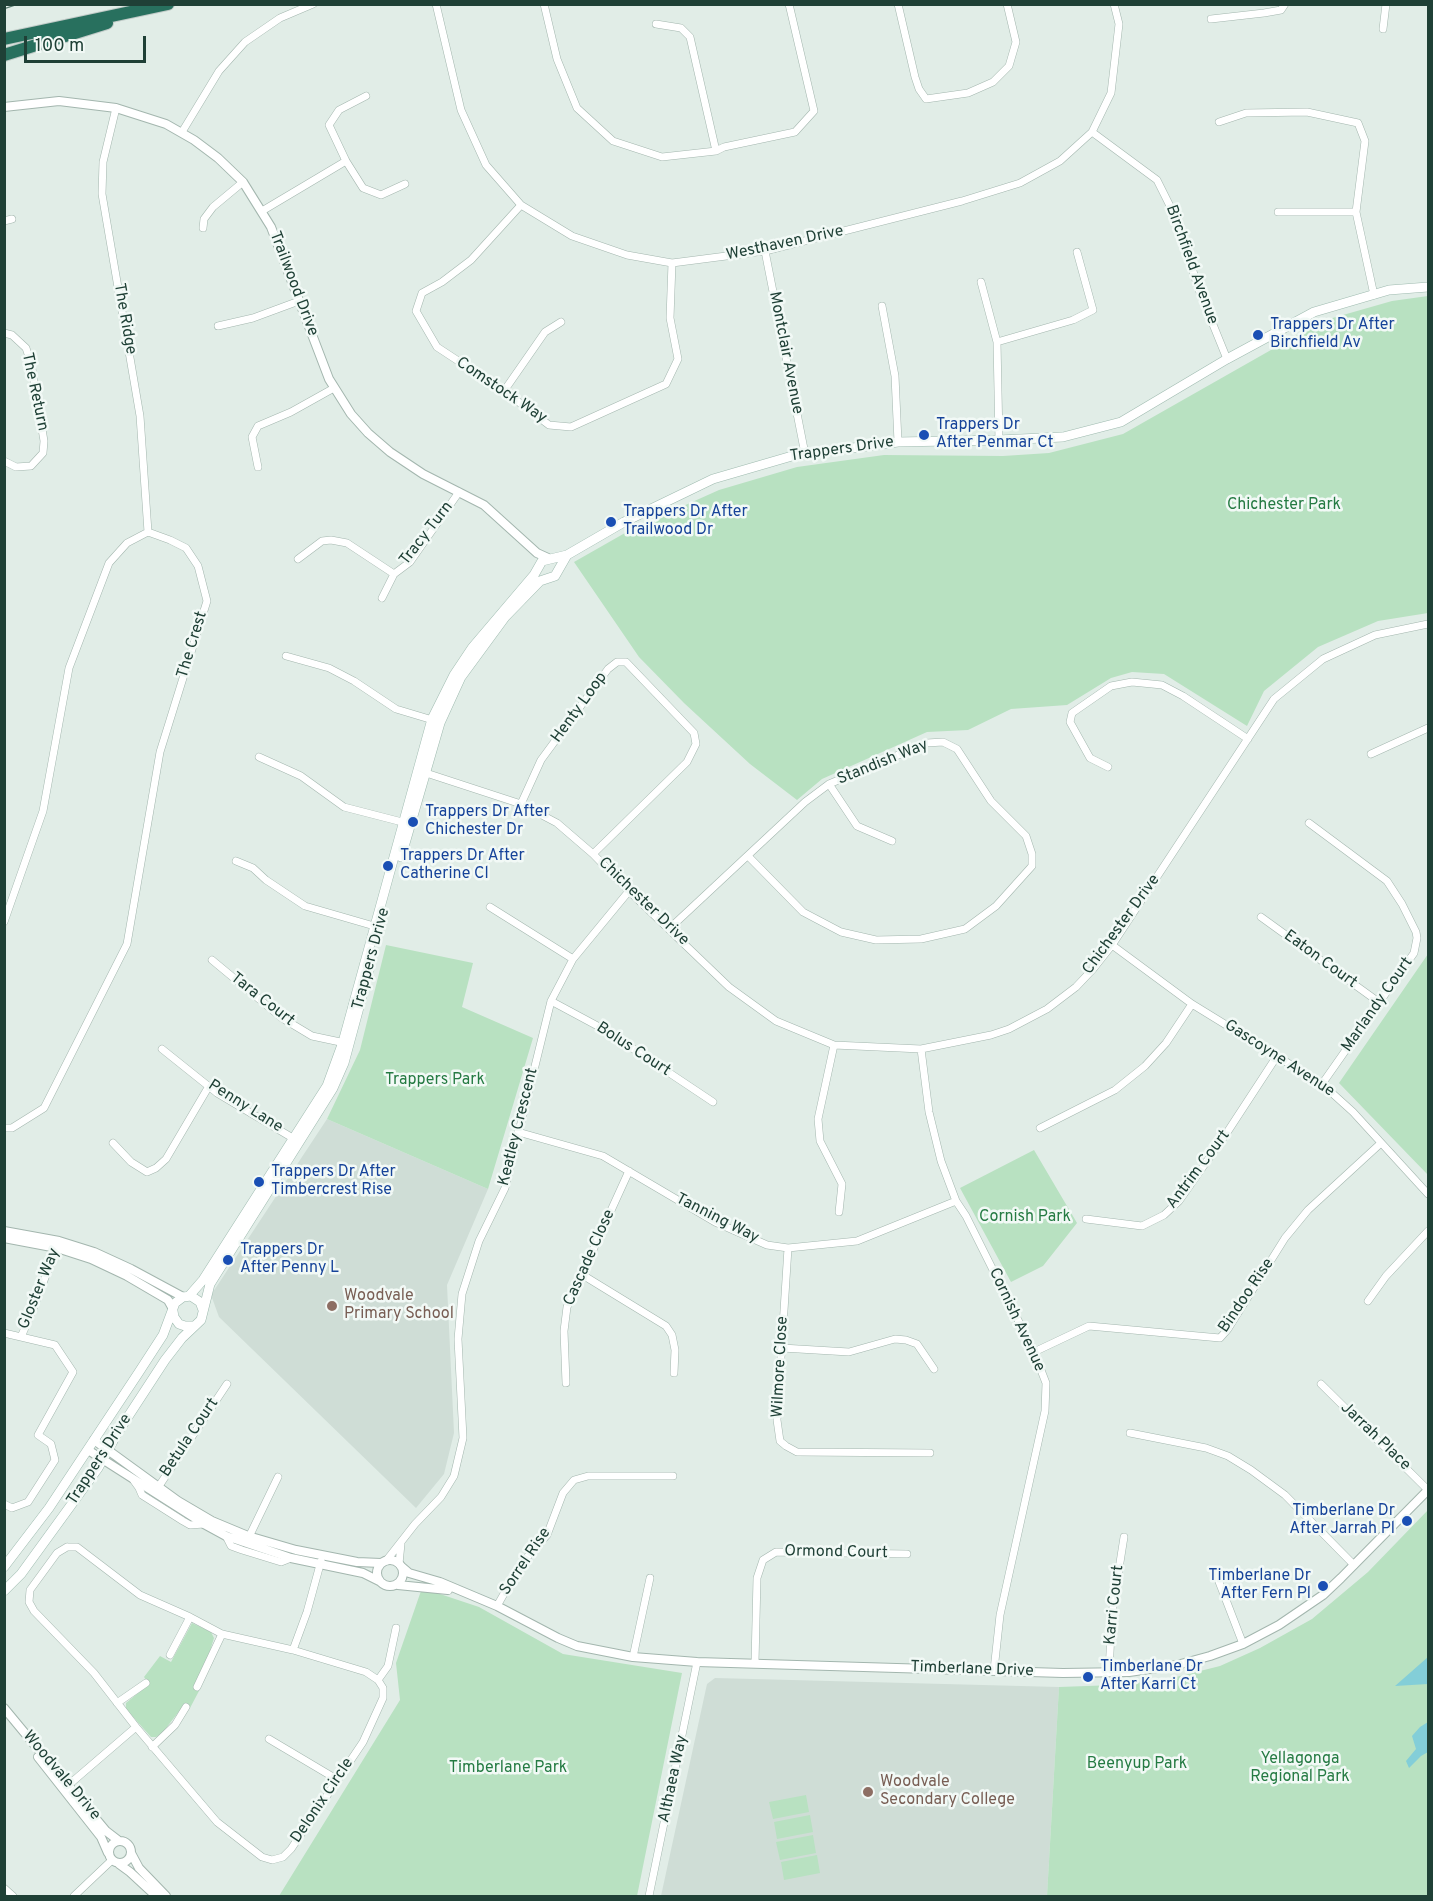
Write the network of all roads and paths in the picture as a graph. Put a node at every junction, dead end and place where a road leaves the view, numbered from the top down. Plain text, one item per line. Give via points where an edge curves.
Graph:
1 (168, 4) edge
2 (313, 4) edge
3 (436, 4) edge
4 (544, 4) edge
5 (789, 4) edge
6 (898, 4) edge
7 (1006, 4) edge
8 (1114, 4) edge
9 (1285, 4) edge
10 (1386, 4) edge
11 (142, 11) junction
12 (1211, 19) dead end
13 (656, 24) dead end
14 (1383, 29) dead end
15 (4, 39) edge
16 (4, 54) edge
17 (366, 96) dead end
18 (4, 107) edge
19 (116, 108) junction
20 (1220, 122) dead end
21 (182, 132) junction
22 (1092, 132) junction
23 (716, 151) junction
24 (346, 161) junction
25 (243, 182) junction
26 (405, 184) dead end
27 (521, 205) junction
28 (262, 211) junction
29 (1278, 212) dead end
30 (1356, 212) junction
31 (203, 228) dead end
32 (765, 251) junction
33 (1077, 252) dead end
34 (672, 263) junction
35 (981, 282) dead end
36 (1428, 287) edge
37 (1374, 295) junction
38 (300, 301) junction
39 (882, 306) dead end
40 (561, 322) dead end
41 (218, 326) dead end
42 (4, 333) edge
43 (997, 342) junction
44 (1227, 359) junction
45 (334, 388) junction
46 (504, 391) junction
47 (999, 440) junction
48 (898, 442) junction
49 (805, 454) junction
50 (4, 461) edge
51 (258, 467) dead end
52 (459, 492) junction
53 (148, 532) junction
54 (537, 552) junction
55 (567, 555) junction
56 (551, 558) junction
57 (298, 559) dead end
58 (539, 566) junction
59 (559, 569) junction
60 (394, 574) junction
61 (547, 577) junction
62 (382, 598) dead end
63 (1428, 624) edge
64 (286, 656) dead end
65 (436, 721) junction
66 (1428, 728) edge
67 (1248, 740) junction
68 (1371, 754) dead end
69 (259, 758) dead end
70 (1108, 766) dead end
71 (421, 772) junction
72 (829, 784) junction
73 (521, 804) junction
74 (407, 823) junction
75 (1309, 823) dead end
76 (892, 841) dead end
77 (593, 854) junction
78 (748, 856) junction
79 (236, 861) dead end
80 (629, 891) junction
81 (490, 907) dead end
82 (1261, 917) dead end
83 (4, 922) edge
84 (378, 928) junction
85 (670, 928) junction
86 (1112, 945) junction
87 (573, 959) junction
88 (212, 960) dead end
89 (551, 1001) junction
90 (1380, 1003) junction
91 (1192, 1004) junction
92 (346, 1043) junction
93 (834, 1045) junction
94 (162, 1049) dead end
95 (921, 1049) junction
96 (1276, 1056) junction
97 (1322, 1084) junction
98 (209, 1086) junction
99 (713, 1102) dead end
100 (4, 1128) edge
101 (1040, 1128) dead end
102 (518, 1132) junction
103 (297, 1140) junction
104 (113, 1143) dead end
105 (1381, 1143) junction
106 (629, 1171) junction
107 (1428, 1194) edge
108 (956, 1201) junction
109 (838, 1212) dead end
110 (1086, 1219) dead end
111 (4, 1231) edge
112 (1428, 1231) edge
113 (4, 1238) edge
114 (58, 1244) junction
115 (788, 1248) junction
116 (581, 1274) junction
117 (186, 1296) junction
118 (1368, 1301) dead end
119 (173, 1310) junction
120 (203, 1310) junction
121 (194, 1326) junction
122 (4, 1333) edge
123 (21, 1337) junction
124 (782, 1348) junction
125 (1034, 1352) junction
126 (934, 1368) dead end
127 (674, 1372) dead end
128 (566, 1383) dead end
129 (227, 1384) dead end
130 (1321, 1384) dead end
131 (1130, 1433) dead end
132 (94, 1440) junction
133 (88, 1450) junction
134 (108, 1451) junction
135 (930, 1453) dead end
136 (101, 1460) junction
137 (673, 1476) dead end
138 (278, 1477) dead end
139 (132, 1479) junction
140 (156, 1490) junction
141 (1428, 1490) edge
142 (4, 1504) edge
143 (204, 1524) junction
144 (226, 1536) junction
145 (1124, 1537) dead end
146 (247, 1540) junction
147 (401, 1541) junction
148 (907, 1554) dead end
149 (291, 1558) junction
150 (321, 1559) junction
151 (383, 1562) junction
152 (401, 1565) junction
153 (1354, 1565) junction
154 (4, 1567) edge
155 (1216, 1574) dead end
156 (650, 1578) dead end
157 (379, 1581) junction
158 (398, 1585) junction
159 (4, 1591) edge
160 (466, 1594) junction
161 (497, 1606) junction
162 (190, 1617) junction
163 (396, 1628) dead end
164 (222, 1634) junction
165 (1243, 1644) junction
166 (293, 1650) junction
167 (170, 1655) dead end
168 (633, 1657) junction
169 (697, 1662) junction
170 (755, 1662) junction
171 (994, 1670) junction
172 (1109, 1672) junction
173 (378, 1680) junction
174 (146, 1683) dead end
175 (197, 1687) dead end
176 (117, 1703) junction
177 (186, 1707) dead end
178 (4, 1708) edge
179 (4, 1716) edge
180 (136, 1727) junction
181 (269, 1739) dead end
182 (152, 1747) junction
183 (338, 1780) junction
184 (66, 1787) junction
185 (119, 1841) junction
186 (131, 1853) junction
187 (113, 1859) junction
188 (4, 1888) edge
189 (14, 1896) edge
190 (74, 1896) edge
191 (156, 1896) edge
192 (166, 1896) edge
193 (649, 1896) edge

1 - 11 highway
2 - 21 street via 280,18 244,42 219,71
3 - 27 street, Westhaven Drive via 461,110 486,165
4 - 23 street via 557,59 577,108 613,141 662,157
5 - 23 street via 814,111 795,132
6 - 7 street via 915,77 926,99 968,93 993,82 1009,66 1016,42
8 - 22 street, Westhaven Drive via 1119,24 1111,93
9 - 12 street via 1281,10
10 - 14 street
11 - 15 highway
11 - 16 highway
13 - 23 street via 681,28 690,38
17 - 24 street via 339,110 329,125
18 - 19 street, Trailwood Drive via 59,101
19 - 21 street, Trailwood Drive
19 - 53 street, The Ridge via 103,162 102,194 140,416
20 - 30 street via 1246,113 1307,112 1358,123 1365,141
21 - 25 street, Trailwood Drive
22 - 32 street, Westhaven Drive via 1060,161 1020,183
22 - 44 street, Birchfield Avenue via 1157,180 1176,218
24 - 26 street via 363,188 381,195
24 - 28 street
25 - 28 street, Trailwood Drive
25 - 31 street via 213,207
27 - 34 street, Westhaven Drive via 572,236 627,255
27 - 46 street, Comstock Way via 471,260 422,293 416,311 437,347
28 - 38 street, Trailwood Drive
29 - 30 street
30 - 37 street
32 - 34 street, Westhaven Drive
32 - 49 street, Montclair Avenue
33 - 43 street via 1093,310 1073,320
34 - 46 street, Comstock Way via 670,318 678,359 666,384 571,427 549,425
35 - 43 street
36 - 37 main road, Trappers Drive
37 - 44 main road, Trappers Drive via 1314,312
38 - 41 street
38 - 45 street, Trailwood Drive
39 - 48 street via 895,376
40 - 46 street via 545,332
42 - 50 street, The Return via 26,348 44,441 43,453 31,465 16,467
43 - 47 street
44 - 47 main road, Trappers Drive via 1121,422 1063,437
45 - 51 street via 258,426 252,437
45 - 52 street, Trailwood Drive via 351,414 390,452
47 - 48 main road, Trappers Drive
48 - 49 main road, Trappers Drive
49 - 55 main road, Trappers Drive via 713,479
52 - 54 street, Trailwood Drive via 484,505
52 - 60 street, Tracy Turn via 410,562
53 - 83 street via 127,543 109,564 69,668 43,811
53 - 100 street, The Crest via 186,548 198,566 207,601 160,752 127,944 44,1108 12,1128
54 - 56 street, Trailwood Drive
54 - 58 street
55 - 56 main road, Trappers Drive
55 - 59 main road
56 - 58 main road
56 - 59 main road
57 - 60 street, Tracy Turn via 322,541 331,540 347,543
58 - 61 main road
58 - 65 main road, Trappers Drive via 454,675
59 - 61 main road via 555,576
60 - 62 street, Tracy Turn
61 - 65 main road, Trappers Drive via 505,616 477,652
63 - 67 street, Chichester Drive via 1375,635 1323,659 1274,699
64 - 65 street via 329,669 396,709
65 - 71 main road, Trappers Drive
66 - 68 street
67 - 70 street via 1162,685 1132,682 1111,686 1072,713 1070,722 1090,758
67 - 86 street, Chichester Drive
69 - 74 street via 301,776 344,807
71 - 73 street, Chichester Drive
71 - 74 main road, Trappers Drive
72 - 76 street via 857,826
72 - 78 street, Standish Way
72 - 78 street, Standish Way via 927,743 943,742 957,749 991,801 1026,836 1032,866 996,906 964,929 921,939 876,940 841,932 803,912
73 - 77 street, Chichester Drive via 557,823
73 - 77 street, Henty Loop via 541,760 601,678 617,662 626,662 694,733 696,744 687,762
74 - 84 main road, Trappers Drive
75 - 90 street, Marlandy Court via 1387,881 1416,932 1414,953
77 - 80 street, Chichester Drive
78 - 85 street, Standish Way
79 - 84 street via 253,868 305,906
80 - 85 street, Chichester Drive
80 - 87 street, Keatley Crescent
81 - 87 street
82 - 90 street, Eaton Court
84 - 92 main road, Trappers Drive
85 - 93 street, Chichester Drive via 729,987 776,1021
86 - 91 street, Gascoyne Avenue
86 - 95 street, Chichester Drive via 1076,987 1025,1022 991,1035
87 - 89 street, Keatley Crescent
88 - 92 street, Tara Court via 282,1018 312,1036
89 - 99 street, Bolus Court via 605,1030
89 - 102 street, Keatley Crescent
90 - 97 street, Marlandy Court
91 - 96 street, Gascoyne Avenue
91 - 101 street via 1145,1066 1114,1090
92 - 103 main road, Trappers Drive via 333,1088
93 - 95 street, Chichester Drive
93 - 109 street via 818,1119 820,1141 842,1184
94 - 98 street, Penny Lane
95 - 108 street, Cornish Avenue via 929,1112
96 - 97 street, Gascoyne Avenue
96 - 110 street, Antrim Court via 1179,1201 1164,1215 1142,1226
97 - 105 street, Gascoyne Avenue
98 - 103 street, Penny Lane
98 - 104 street via 166,1159 156,1168 147,1172
102 - 106 street, Tanning Way via 603,1156
102 - 147 street, Keatley Crescent via 505,1188 479,1241 462,1294 458,1339 463,1438 458,1466 449,1486
103 - 117 main road, Trappers Drive via 204,1280
103 - 120 main road, Trappers Drive via 210,1284
105 - 107 street, Gascoyne Avenue
105 - 125 street, Bindoo Rise via 1308,1210 1285,1238 1220,1338 1089,1326
106 - 115 street, Tanning Way via 715,1222 767,1245
106 - 116 street, Cascade Close
108 - 115 street, Tanning Way via 857,1241
108 - 125 street, Cornish Avenue
111 - 114 street
112 - 118 street
113 - 114 street
114 - 117 street via 112,1261
114 - 119 street via 127,1276 168,1300
114 - 123 street, Gloster Way
115 - 124 street, Wilmore Close
116 - 127 street via 666,1326 675,1350
116 - 128 street, Cascade Close via 567,1307
117 - 119 main road via 177,1300
117 - 120 main road via 198,1300
119 - 121 main road via 179,1324
119 - 132 main road, Trappers Drive via 163,1335
120 - 121 main road via 201,1320
121 - 134 main road, Trappers Drive via 165,1360
122 - 123 street
123 - 142 street via 54,1345 73,1372 38,1435 51,1444 54,1460 28,1502 12,1508
124 - 126 street via 849,1352 895,1339 906,1340 918,1344
124 - 135 street, Wilmore Close via 777,1420 780,1441 786,1446 797,1452
125 - 171 street, Cornish Avenue via 1046,1383 1045,1411 1000,1615
129 - 140 street, Betula Court
130 - 141 street, Jarrah Place
131 - 153 street via 1228,1456 1285,1495
132 - 133 main road, Trappers Drive
132 - 134 street
133 - 136 street
133 - 154 main road, Trappers Drive
134 - 136 main road, Trappers Drive
134 - 140 street
136 - 139 street
136 - 159 main road, Trappers Drive via 21,1574
137 - 161 street, Sorrel Rise via 588,1476 574,1480 563,1493 547,1535 520,1564
138 - 146 street
139 - 140 street
139 - 143 street via 142,1495 159,1507 190,1525
140 - 143 street
140 - 146 street
141 - 153 street, Timberlane Drive
143 - 144 street
144 - 146 street
144 - 149 street via 231,1546 242,1550 281,1562
145 - 172 street, Karri Court via 1112,1613
146 - 149 street
146 - 150 street
147 - 151 street, Keatley Crescent
147 - 152 street
148 - 170 street, Ormond Court via 776,1552 763,1560 757,1578
149 - 150 street
150 - 151 street
150 - 157 street
150 - 166 street
151 - 152 street via 393,1560
151 - 157 street via 377,1574
152 - 158 street via 404,1575
152 - 160 street, Timberlane Drive via 409,1573
153 - 165 street, Timberlane Drive via 1302,1610
155 - 165 street
156 - 168 street
157 - 158 street via 390,1587
158 - 160 street, Timberlane Drive
160 - 161 street, Timberlane Drive
161 - 168 street, Timberlane Drive via 577,1646
162 - 164 street, Delonix Circle
162 - 167 street
162 - 176 street, Delonix Circle via 140,1595 77,1547 57,1553 30,1590 28,1602
163 - 173 street, Delonix Circle via 388,1666
164 - 166 street, Delonix Circle
164 - 175 street
165 - 172 street, Timberlane Drive via 1177,1665
166 - 173 street, Delonix Circle via 366,1672
168 - 169 street, Timberlane Drive
169 - 170 street, Timberlane Drive
169 - 193 street, Althaea Way
170 - 171 street, Timberlane Drive
171 - 172 street, Timberlane Drive
173 - 183 street, Delonix Circle via 384,1693 380,1706
174 - 176 street
176 - 180 street, Delonix Circle
177 - 182 street via 175,1725
178 - 184 street, Woodvale Drive
179 - 184 street, Woodvale Drive
180 - 182 street, Delonix Circle
180 - 184 street
181 - 183 street
182 - 183 street, Delonix Circle via 217,1822 267,1859 278,1859 287,1853
184 - 185 street, Woodvale Drive
184 - 187 street, Woodvale Drive
185 - 186 street via 127,1843
185 - 187 street via 112,1844
186 - 187 street via 129,1860
186 - 192 street via 139,1868
187 - 190 street
187 - 191 street, Woodvale Drive
188 - 189 street

